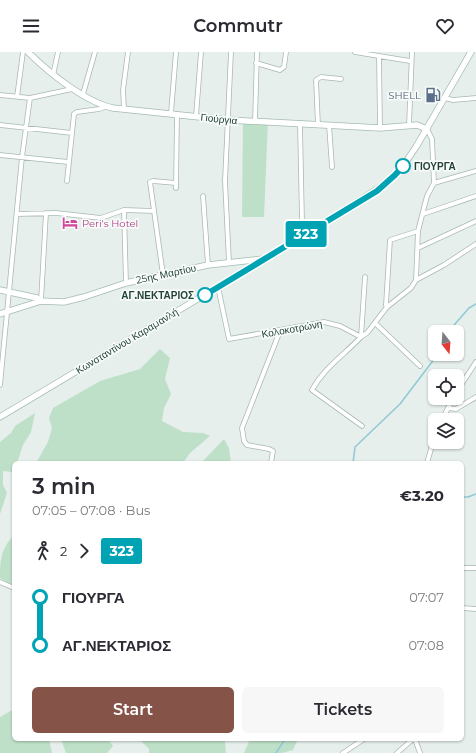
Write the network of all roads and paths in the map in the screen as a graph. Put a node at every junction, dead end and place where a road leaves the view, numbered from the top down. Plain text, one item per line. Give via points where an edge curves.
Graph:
1 (23, 52) edge
2 (28, 52) edge
3 (58, 52) edge
4 (95, 52) edge
5 (128, 52) edge
6 (176, 52) edge
7 (201, 52) edge
8 (231, 52) edge
9 (257, 52) edge
10 (286, 52) edge
11 (355, 52) edge
12 (412, 52) edge
13 (471, 52) edge
14 (379, 56) junction
15 (410, 61) junction
16 (256, 63) junction
17 (53, 75) junction
18 (342, 78) dead end
19 (72, 89) junction
20 (83, 94) junction
21 (0, 95) edge
22 (17, 97) junction
23 (30, 98) junction
24 (445, 98) junction
25 (476, 98) edge
26 (105, 107) junction
27 (124, 109) junction
28 (174, 114) junction
29 (196, 116) junction
30 (228, 120) junction
31 (255, 122) junction
32 (300, 124) junction
33 (0, 125) edge
34 (318, 125) junction
35 (329, 125) junction
36 (409, 125) junction
37 (26, 128) junction
38 (380, 128) junction
39 (427, 129) junction
40 (72, 133) junction
41 (0, 155) edge
42 (22, 157) junction
43 (68, 162) junction
44 (332, 167) dead end
45 (476, 171) edge
46 (67, 181) dead end
47 (434, 183) junction
48 (203, 196) dead end
49 (476, 196) edge
50 (124, 210) junction
51 (154, 211) junction
52 (46, 213) junction
53 (17, 214) junction
54 (423, 214) junction
55 (476, 221) edge
56 (418, 231) junction
57 (307, 234) junction
58 (476, 244) edge
59 (418, 248) junction
60 (264, 259) junction
61 (240, 261) junction
62 (229, 262) junction
63 (208, 266) junction
64 (248, 269) junction
65 (163, 275) junction
66 (365, 277) dead end
67 (416, 280) junction
68 (126, 283) junction
69 (218, 287) junction
70 (0, 290) edge
71 (9, 293) junction
72 (41, 301) junction
73 (387, 308) junction
74 (7, 311) junction
75 (0, 314) edge
76 (375, 323) junction
77 (280, 331) junction
78 (361, 338) junction
79 (476, 362) edge
80 (420, 366) dead end
81 (464, 380) edge
82 (0, 385) edge
83 (476, 397) edge
84 (450, 405) edge
85 (448, 408) junction
86 (446, 413) edge
87 (0, 416) edge
88 (362, 426) dead end
89 (431, 449) edge
90 (271, 461) edge
91 (428, 461) edge
92 (464, 568) edge
93 (476, 568) edge
94 (0, 582) edge
95 (12, 587) edge
96 (464, 608) edge
97 (476, 609) edge
98 (361, 741) edge
99 (412, 741) edge
100 (415, 741) edge
101 (343, 753) edge
102 (397, 753) edge
103 (420, 753) edge

1 - 22 street
2 - 17 street, Γιούργια
3 - 17 street
4 - 20 street
5 - 27 street
6 - 28 street
7 - 29 street
8 - 30 street
9 - 16 street
10 - 16 street via 284,67 280,70
11 - 14 street
12 - 15 street
13 - 24 street, Κωνσταντίνου Καραμανλή
14 - 15 street
14 - 38 street
15 - 36 street
16 - 31 street
17 - 19 street, Γιούργια
18 - 34 street via 321,77 316,80
19 - 20 street, Γιούργια
19 - 23 street
20 - 26 street, Γιούργια
21 - 22 street
22 - 23 street
23 - 37 street
24 - 25 street
24 - 39 street, Κωνσταντίνου Καραμανλή
26 - 27 street, Γιούργια
26 - 40 street via 74,113
27 - 28 street, Γιούργια
28 - 29 street, Γιούργια
28 - 51 street via 176,186 150,182
29 - 30 street, Γιούργια
30 - 31 street, Γιούργια
30 - 62 street via 225,181
31 - 32 street, Γιούργια
32 - 34 street, Γιούργια
32 - 57 street via 302,222
33 - 37 street
34 - 35 street, Γιούργια
35 - 38 street, Γιούργια
35 - 44 street
36 - 38 street, Γιούργια
36 - 39 street, Γιούργια
37 - 40 street
37 - 42 street
39 - 47 street via 432,139
39 - 57 street, Κωνσταντίνου Καραμανλή via 403,166 388,182
40 - 43 street
41 - 42 street
42 - 43 street
42 - 53 street
43 - 46 street
45 - 47 street
47 - 54 street
48 - 63 street
49 - 54 street
50 - 51 street
50 - 52 street via 101,218
50 - 68 street
51 - 65 street
52 - 53 street
52 - 72 street
53 - 71 street
54 - 56 street
55 - 59 street
56 - 59 street
56 - 73 street via 390,240
57 - 60 street, Κωνσταντίνου Καραμανλή
58 - 67 street
59 - 67 street
60 - 61 street, 25ης Μαρτίου
60 - 64 street, Κωνσταντίνου Καραμανλή
61 - 62 street, 25ης Μαρτίου
61 - 64 street
62 - 63 street, 25ης Μαρτίου
63 - 65 street, 25ης Μαρτίου
64 - 69 street, Κωνσταντίνου Καραμανλή
65 - 68 street, 25ης Μαρτίου
66 - 78 street
67 - 73 street via 411,288
68 - 72 street, 25ης Μαρτίου via 74,300
69 - 77 street, Κολοκοτρώνη via 229,339
69 - 87 street, Κωνσταντίνου Καραμανλή
70 - 71 street, 25ης Μαρτίου
71 - 72 street, 25ης Μαρτίου
71 - 74 street
72 - 74 street
73 - 76 street
74 - 75 street
74 - 82 street
76 - 78 street
76 - 80 street
77 - 78 street, Κολοκοτρώνη via 324,322 340,326
77 - 90 street via 242,428 247,445 273,451
78 - 88 street via 323,372 312,390
79 - 81 street
83 - 85 street via 456,409
84 - 85 street
85 - 86 street
89 - 91 street
92 - 93 street
94 - 95 street
96 - 97 street
98 - 101 street
99 - 102 street
100 - 103 street

